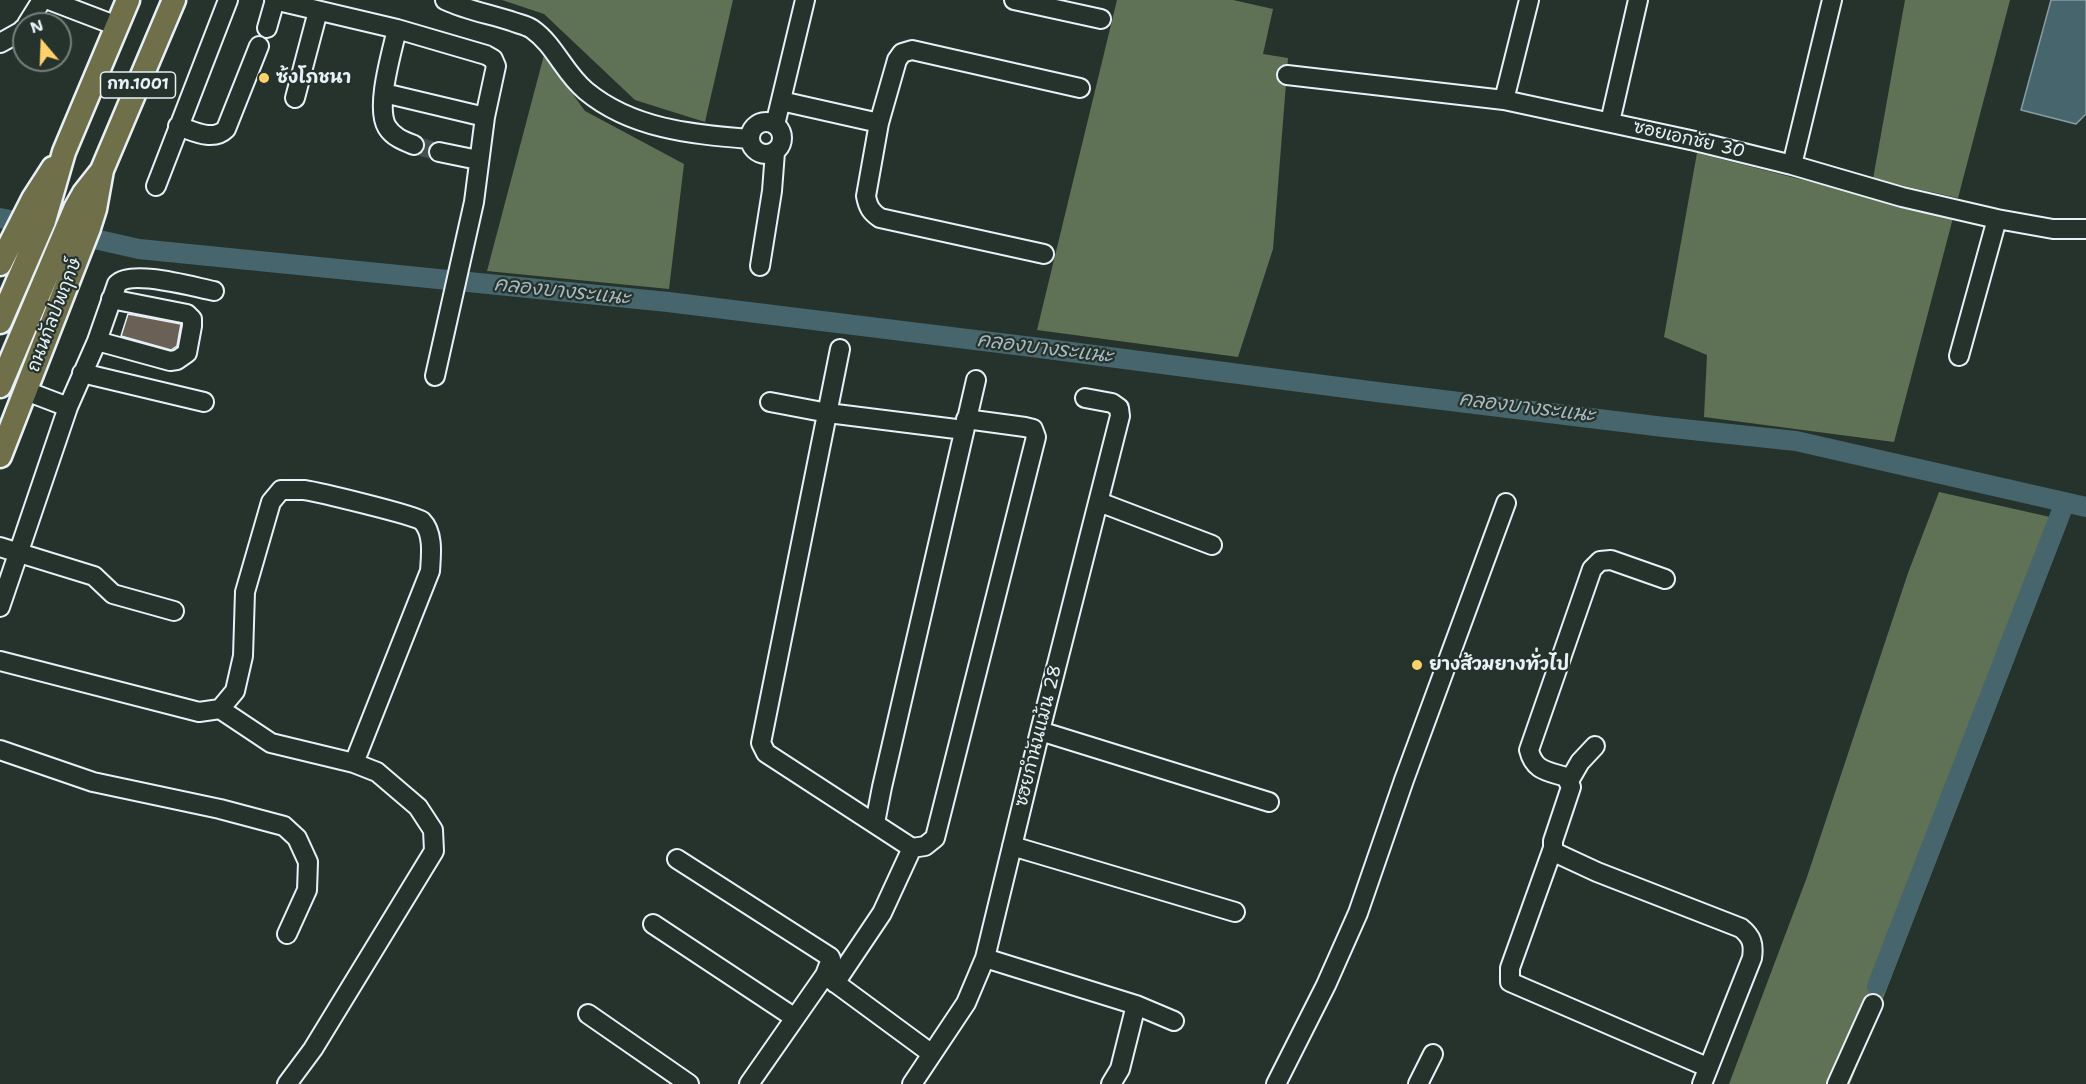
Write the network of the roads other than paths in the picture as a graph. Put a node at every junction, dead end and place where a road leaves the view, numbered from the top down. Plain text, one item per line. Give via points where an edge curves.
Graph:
1 (50, 0) edge
2 (128, 0) edge
3 (174, 0) edge
4 (228, 0) edge
5 (274, 0) edge
6 (446, 0) edge
7 (805, 0) edge
8 (1014, 0) edge
9 (1529, 0) edge
10 (1638, 0) edge
11 (1832, 0) edge
12 (318, 11) junction
13 (1101, 19) dead end
14 (117, 26) junction
15 (267, 28) dead end
16 (397, 29) junction
17 (259, 46) dead end
18 (1287, 75) dead end
19 (1080, 88) dead end
20 (384, 93) junction
21 (295, 98) dead end
22 (1504, 100) junction
23 (781, 101) junction
24 (485, 117) junction
25 (1610, 122) junction
26 (879, 123) junction
27 (775, 125) junction
28 (178, 126) junction
29 (749, 139) junction
30 (414, 145) tunnel mouth
31 (439, 152) tunnel mouth
32 (775, 152) junction
33 (478, 160) junction
34 (1792, 165) junction
35 (156, 186) dead end
36 (33, 219) junction
37 (1997, 219) junction
38 (2086, 229) edge
39 (67, 254) junction
40 (1044, 254) dead end
41 (4, 256) edge
42 (760, 266) dead end
43 (214, 291) dead end
44 (111, 299) junction
45 (0, 322) edge
46 (97, 341) junction
47 (840, 349) dead end
48 (1959, 356) dead end
49 (82, 373) junction
50 (435, 376) dead end
51 (976, 380) dead end
52 (0, 386) edge
53 (26, 391) junction
54 (1085, 398) dead end
55 (204, 402) dead end
56 (770, 402) dead end
57 (68, 407) junction
58 (828, 412) junction
59 (965, 425) junction
60 (0, 456) edge
61 (1100, 502) junction
62 (1506, 503) dead end
63 (1212, 545) dead end
64 (0, 548) edge
65 (19, 553) junction
66 (1665, 579) dead end
67 (0, 607) edge
68 (174, 611) dead end
69 (0, 661) edge
70 (220, 709) junction
71 (1040, 731) junction
72 (1595, 746) dead end
73 (0, 750) edge
74 (354, 763) junction
75 (1569, 782) junction
76 (1269, 802) dead end
77 (875, 823) junction
78 (1012, 846) junction
79 (912, 848) junction
80 (1553, 848) junction
81 (677, 859) dead end
82 (1235, 912) dead end
83 (653, 924) dead end
84 (287, 934) dead end
85 (985, 958) junction
86 (830, 979) junction
87 (1874, 1004) dead end
88 (1136, 1005) junction
89 (588, 1014) dead end
90 (795, 1018) junction
91 (1174, 1021) dead end
92 (932, 1054) junction
93 (1433, 1054) dead end
94 (1705, 1075) edge
95 (287, 1084) edge
96 (689, 1084) edge
97 (749, 1084) edge
98 (912, 1084) edge
99 (1111, 1084) edge
100 (1276, 1084) edge
101 (1418, 1084) edge
102 (1837, 1084) edge

1 - 14 street
2 - 14 main road, กท.1001
3 - 39 main road, ถนนกัลปพฤกษ์ / กท.1001 via 102,170 95,209 78,226
4 - 28 street
5 - 12 street
5 - 15 street
6 - 29 street via 528,27 542,36 586,91 624,115 696,135
7 - 23 street
8 - 13 street
9 - 22 street
10 - 25 street
11 - 34 street
12 - 16 street
12 - 21 street
14 - 36 main road, กท.1001
16 - 20 street
16 - 24 street via 493,59 495,76
17 - 28 street via 221,134 207,135
18 - 22 street, ซอยเอกชัย 30
19 - 26 street via 912,50 902,53 897,60
20 - 24 street
20 - 30 street via 382,115 387,128 397,138
22 - 25 street, ซอยเอกชัย 30
23 - 26 street
23 - 27 street
24 - 33 street
25 - 34 street, ซอยเอกชัย 30
26 - 40 street via 866,196 873,213 880,218
27 - 29 street via 765,122 756,126
27 - 32 street via 782,138
28 - 35 street
29 - 32 street via 756,152
31 - 33 street
32 - 42 street
33 - 50 street via 474,202
34 - 37 street, ซอยเอกชัย 30
36 - 41 main road, กท.1001
36 - 45 main road, กท.1001 via 32,247
37 - 38 street, ซอยเอกชัย 30 via 2053,229
37 - 48 street
39 - 52 main road, ถนนกัลปพฤกษ์ / กท.1001
39 - 53 main road, ถนนกัลปพฤกษ์ / กท.1001
43 - 44 street via 138,277 121,280
44 - 46 street
44 - 46 street via 187,314 192,319 187,353 170,361
46 - 49 street
47 - 58 street
49 - 55 street
49 - 57 street
51 - 59 street
53 - 57 street
53 - 60 main road, ถนนกัลปพฤกษ์ / กท.1001
54 - 61 street, ซฮยกำนันแม้น 28 via 1119,408
56 - 58 street
57 - 65 street
58 - 59 street
58 - 77 street via 761,743 766,753
59 - 77 street
59 - 79 street via 1025,426 1033,429 1036,437 935,838 925,846
61 - 63 street
61 - 71 street, ซฮยกำนันแม้น 28
62 - 100 street via 1358,913
64 - 65 street
65 - 67 street
65 - 68 street via 94,576 113,594
66 - 75 street via 1611,560 1600,561 1592,569 1529,750 1531,762 1541,770 1566,777
69 - 70 street via 200,712
70 - 74 street via 271,743
70 - 74 street via 235,691 243,656 245,592 271,502 281,490 305,490 421,520 428,530 430,571
71 - 76 street
71 - 78 street, ซฮยกำนันแม้น 28
72 - 75 street
73 - 84 street via 93,782 284,826 297,838 308,862 307,890
74 - 95 street via 377,772 418,807 433,830 434,851 313,1049
75 - 80 street
77 - 79 street
78 - 82 street
78 - 85 street, ซฮยกำนันแม้น 28
79 - 86 street via 882,913
80 - 94 street via 1510,968 1510,982
80 - 94 street via 1597,872 1741,928 1751,937 1752,958
81 - 86 street via 830,957
83 - 90 street
85 - 88 street
85 - 92 street, ซฮยกำนันแม้น 28 via 966,1003
86 - 90 street
86 - 92 street
87 - 102 street
88 - 91 street
88 - 99 street via 1120,1069
89 - 96 street
90 - 97 street
92 - 98 street, ซฮยกำนันแม้น 28
93 - 101 street

